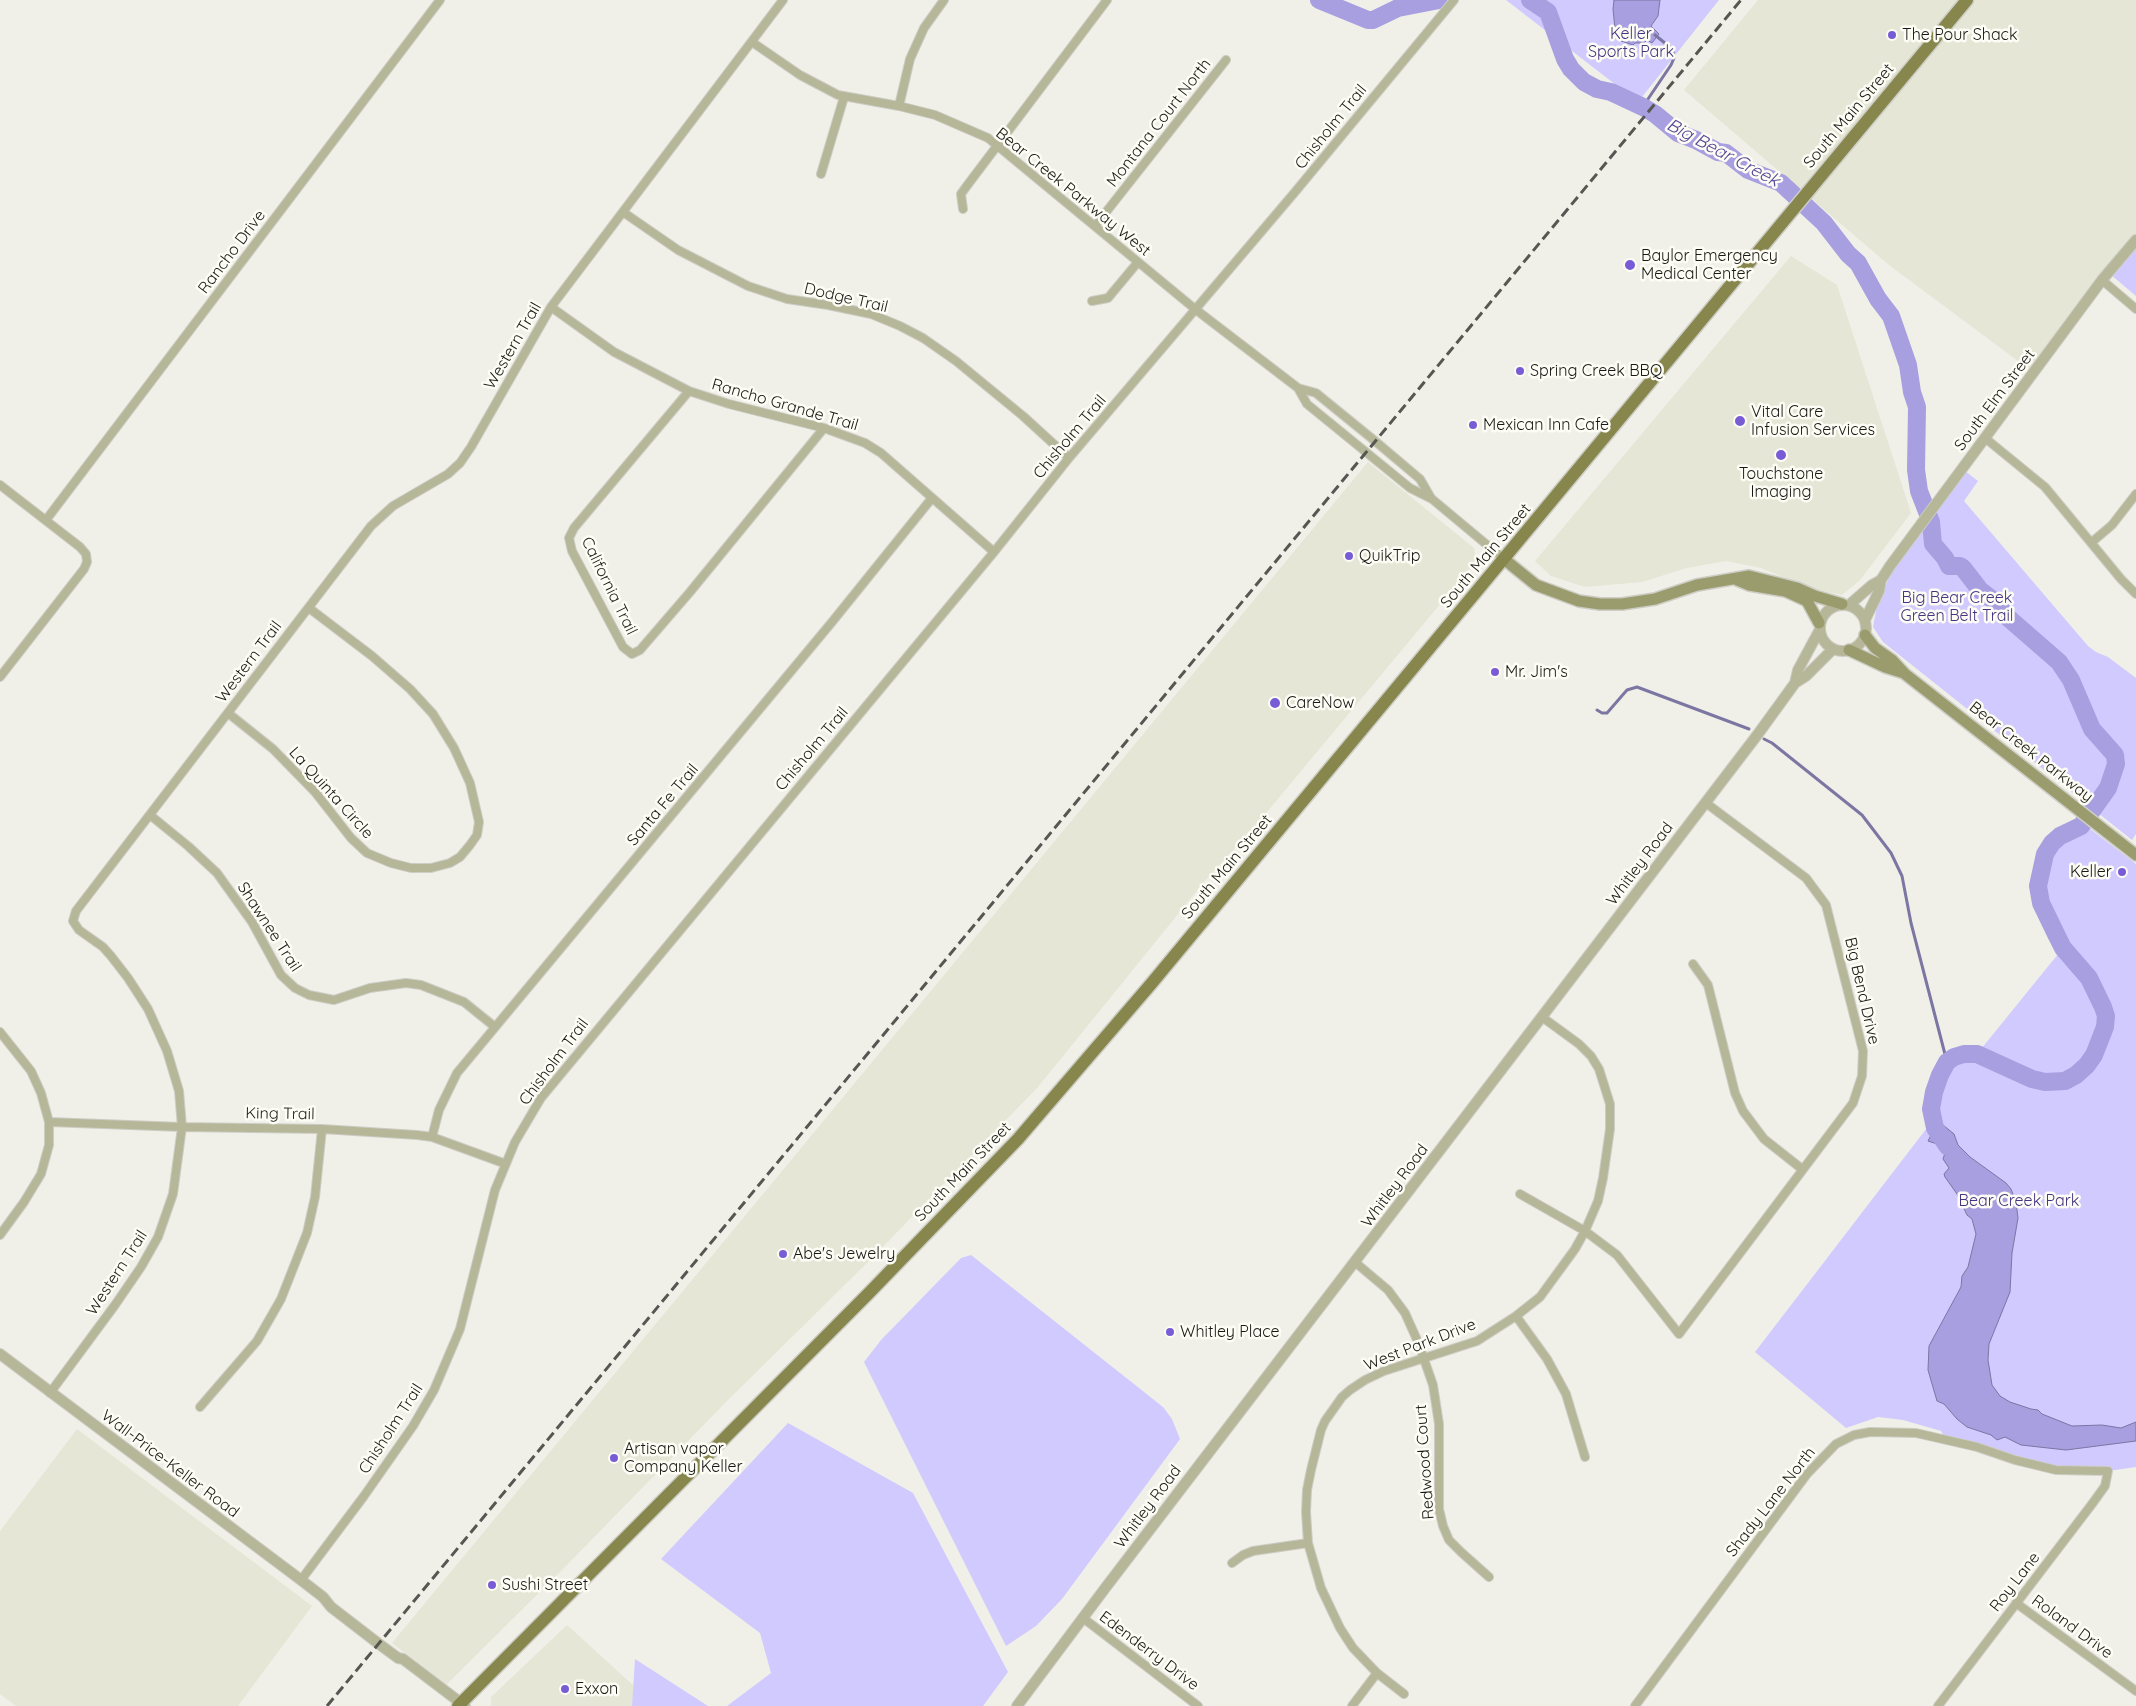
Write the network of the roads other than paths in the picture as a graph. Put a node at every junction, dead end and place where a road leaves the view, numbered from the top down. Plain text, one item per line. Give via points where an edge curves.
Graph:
1 (440, 0) edge
2 (784, 0) edge
3 (944, 0) edge
4 (1108, 0) edge
5 (1454, 0) edge
6 (1967, 0) edge
7 (752, 42) junction
8 (1226, 60) dead end
9 (844, 97) junction
10 (899, 106) junction
11 (997, 145) junction
12 (821, 174) dead end
13 (963, 209) dead end
14 (623, 212) junction
15 (1095, 226) junction
16 (2136, 240) edge
17 (1138, 262) junction
18 (2102, 280) junction
19 (1092, 301) dead end
20 (551, 307) junction
21 (1195, 309) junction
22 (2136, 309) edge
23 (1298, 388) junction
24 (689, 391) junction
25 (824, 428) junction
26 (1985, 438) junction
27 (1069, 458) junction
28 (0, 485) edge
29 (2136, 494) edge
30 (932, 498) junction
31 (1432, 499) junction
32 (46, 520) junction
33 (2092, 542) junction
34 (994, 552) junction
35 (1504, 560) junction
36 (1737, 580) junction
37 (1881, 580) junction
38 (2136, 594) edge
39 (1845, 604) junction
40 (309, 608) junction
41 (1865, 620) junction
42 (1819, 627) junction
43 (1865, 635) junction
44 (1833, 649) junction
45 (1849, 650) junction
46 (1905, 674) junction
47 (0, 677) edge
48 (1795, 683) junction
49 (228, 713) junction
50 (1706, 803) junction
51 (150, 815) junction
52 (2136, 855) edge
53 (1693, 964) dead end
54 (1542, 1017) junction
55 (495, 1027) junction
56 (0, 1032) edge
57 (49, 1122) junction
58 (182, 1127) junction
59 (322, 1128) junction
60 (432, 1136) junction
61 (506, 1164) junction
62 (1802, 1169) junction
63 (1520, 1194) dead end
64 (1585, 1231) junction
65 (0, 1235) edge
66 (1356, 1263) junction
67 (1516, 1316) junction
68 (0, 1354) edge
69 (1424, 1359) junction
70 (50, 1393) junction
71 (200, 1407) dead end
72 (1585, 1457) dead end
73 (2108, 1471) joint
74 (1308, 1544) junction
75 (1232, 1563) dead end
76 (1489, 1577) dead end
77 (301, 1580) junction
78 (2016, 1603) junction
79 (1083, 1618) junction
80 (1377, 1673) junction
81 (2136, 1692) edge
82 (1404, 1694) dead end
83 (461, 1705) edge
84 (1017, 1706) edge
85 (1198, 1706) edge
86 (1352, 1706) edge
87 (1635, 1706) edge
88 (1938, 1706) edge

1 - 32 street, Rancho Drive
2 - 7 street, Western Trail
3 - 10 street via 924,28 910,59
4 - 11 street
5 - 21 street, Chisholm Trail
6 - 35 main road, South Main Street
7 - 9 street, Bear Creek Parkway West via 800,75
7 - 14 street, Western Trail
8 - 15 street, Montana Court North
9 - 10 street, Bear Creek Parkway West
9 - 12 street
10 - 11 street, Bear Creek Parkway West via 935,115 972,130
11 - 13 street via 961,194
11 - 15 street, Bear Creek Parkway West
14 - 20 street, Western Trail
14 - 27 street, Dodge Trail via 678,250 748,286 787,299 871,314 923,338 1023,416
15 - 17 street, Bear Creek Parkway West
16 - 18 street, South Elm Street
17 - 19 street via 1108,298
17 - 21 street, Bear Creek Parkway West
18 - 22 street
18 - 26 street, South Elm Street
20 - 24 street, Rancho Grande Trail via 614,352
20 - 40 street, Western Trail via 460,462 448,474 376,519
21 - 23 street, Bear Creek Parkway West
21 - 27 street, Chisholm Trail
23 - 31 street, Bear Creek Parkway West via 1308,404 1410,488
23 - 31 street, Bear Creek Parkway West via 1316,393 1420,478
24 - 25 street, Rancho Grande Trail
24 - 25 street, California Trail via 569,538 572,551 623,647 632,654 640,650 690,592
25 - 30 street, Rancho Grande Trail via 865,442
26 - 33 street via 2035,477
26 - 37 street, South Elm Street
27 - 34 street, Chisholm Trail
28 - 32 street
29 - 33 street via 2112,525
30 - 34 street, Rancho Grande Trail
30 - 55 street, Santa Fe Trail
31 - 35 street, Bear Creek Parkway West
32 - 47 street via 80,547 88,562
33 - 38 street
34 - 61 street, Chisholm Trail via 553,1082 515,1142
35 - 36 main road via 1536,585 1579,601 1600,604 1655,599 1697,586
35 - 83 main road, South Main Street via 1018,1139
36 - 39 main road via 1749,576 1766,579
36 - 42 main road via 1807,601
37 - 39 street, South Elm Street
37 - 41 street, South Elm Street
39 - 41 street via 1862,613
39 - 42 street via 1828,610
40 - 49 street, Western Trail
40 - 49 street, La Quinta Circle via 372,656 433,714 454,748 472,792 479,822 477,835 460,856 450,863 431,868 411,868 367,853 291,767
41 - 43 street
42 - 44 street via 1826,645
42 - 48 street, Whitley Road
43 - 45 street via 1856,647
43 - 46 main road, Bear Creek Parkway
44 - 45 street
44 - 48 street, Whitley Road
45 - 46 main road, Bear Creek Parkway
46 - 52 main road, Bear Creek Parkway
48 - 50 street, Whitley Road
49 - 51 street, Western Trail
50 - 54 street, Whitley Road
50 - 62 street, Big Bend Drive via 1806,878 1820,895 1831,920 1861,1039 1863,1069 1850,1108
51 - 55 street, Shawnee Trail via 217,874 252,922 281,975 295,988 309,995 334,1000 370,988 406,983 421,985 464,1002
51 - 58 street, Western Trail via 76,911 73,921 78,930 111,956 148,1009 167,1051 179,1091
53 - 62 street via 1708,985 1735,1093 1743,1111 1764,1139
54 - 64 street, West Park Drive via 1591,1056 1599,1069 1610,1104 1603,1178 1598,1201
54 - 66 street, Whitley Road
55 - 60 street, Santa Fe Trail via 457,1073 439,1110
56 - 57 street via 31,1071
57 - 58 street, King Trail
57 - 65 street via 49,1145 41,1174
58 - 59 street, King Trail
58 - 70 street, Western Trail via 173,1194 158,1237 120,1298
59 - 60 street, King Trail
59 - 71 street via 307,1233 281,1299 257,1341
60 - 61 street, King Trail
61 - 77 street, Chisholm Trail via 495,1190 460,1329 434,1390 341,1529
62 - 64 street, Big Bend Drive via 1679,1334 1617,1255
63 - 64 street
64 - 67 street, West Park Drive via 1540,1297
66 - 69 street, Redwood Court via 1388,1290 1405,1313
66 - 79 street, Whitley Road
67 - 69 street, West Park Drive via 1477,1341
67 - 72 street via 1547,1358 1566,1394
68 - 70 street, Wall-Price-Keller Road
69 - 74 street, West Park Drive via 1365,1380 1342,1397 1326,1421 1316,1447 1307,1490
69 - 76 street, Redwood Court via 1433,1385 1439,1424 1439,1509 1443,1526 1449,1540
70 - 77 street, Wall-Price-Keller Road
73 - 78 street, Roy Lane via 2105,1486
73 - 87 street, Shady Lane North via 2056,1470 1916,1433 1854,1435 1836,1444 1807,1474
74 - 75 street via 1254,1550
74 - 80 street, West Park Drive via 1321,1588 1340,1628 1353,1648
77 - 83 street, Wall-Price-Keller Road via 402,1654 403,1659
78 - 81 street, Roland Drive
78 - 88 street, Roy Lane
79 - 84 street, Whitley Road
79 - 85 street, Edenderry Drive
80 - 82 street, West Park Drive
80 - 86 street

